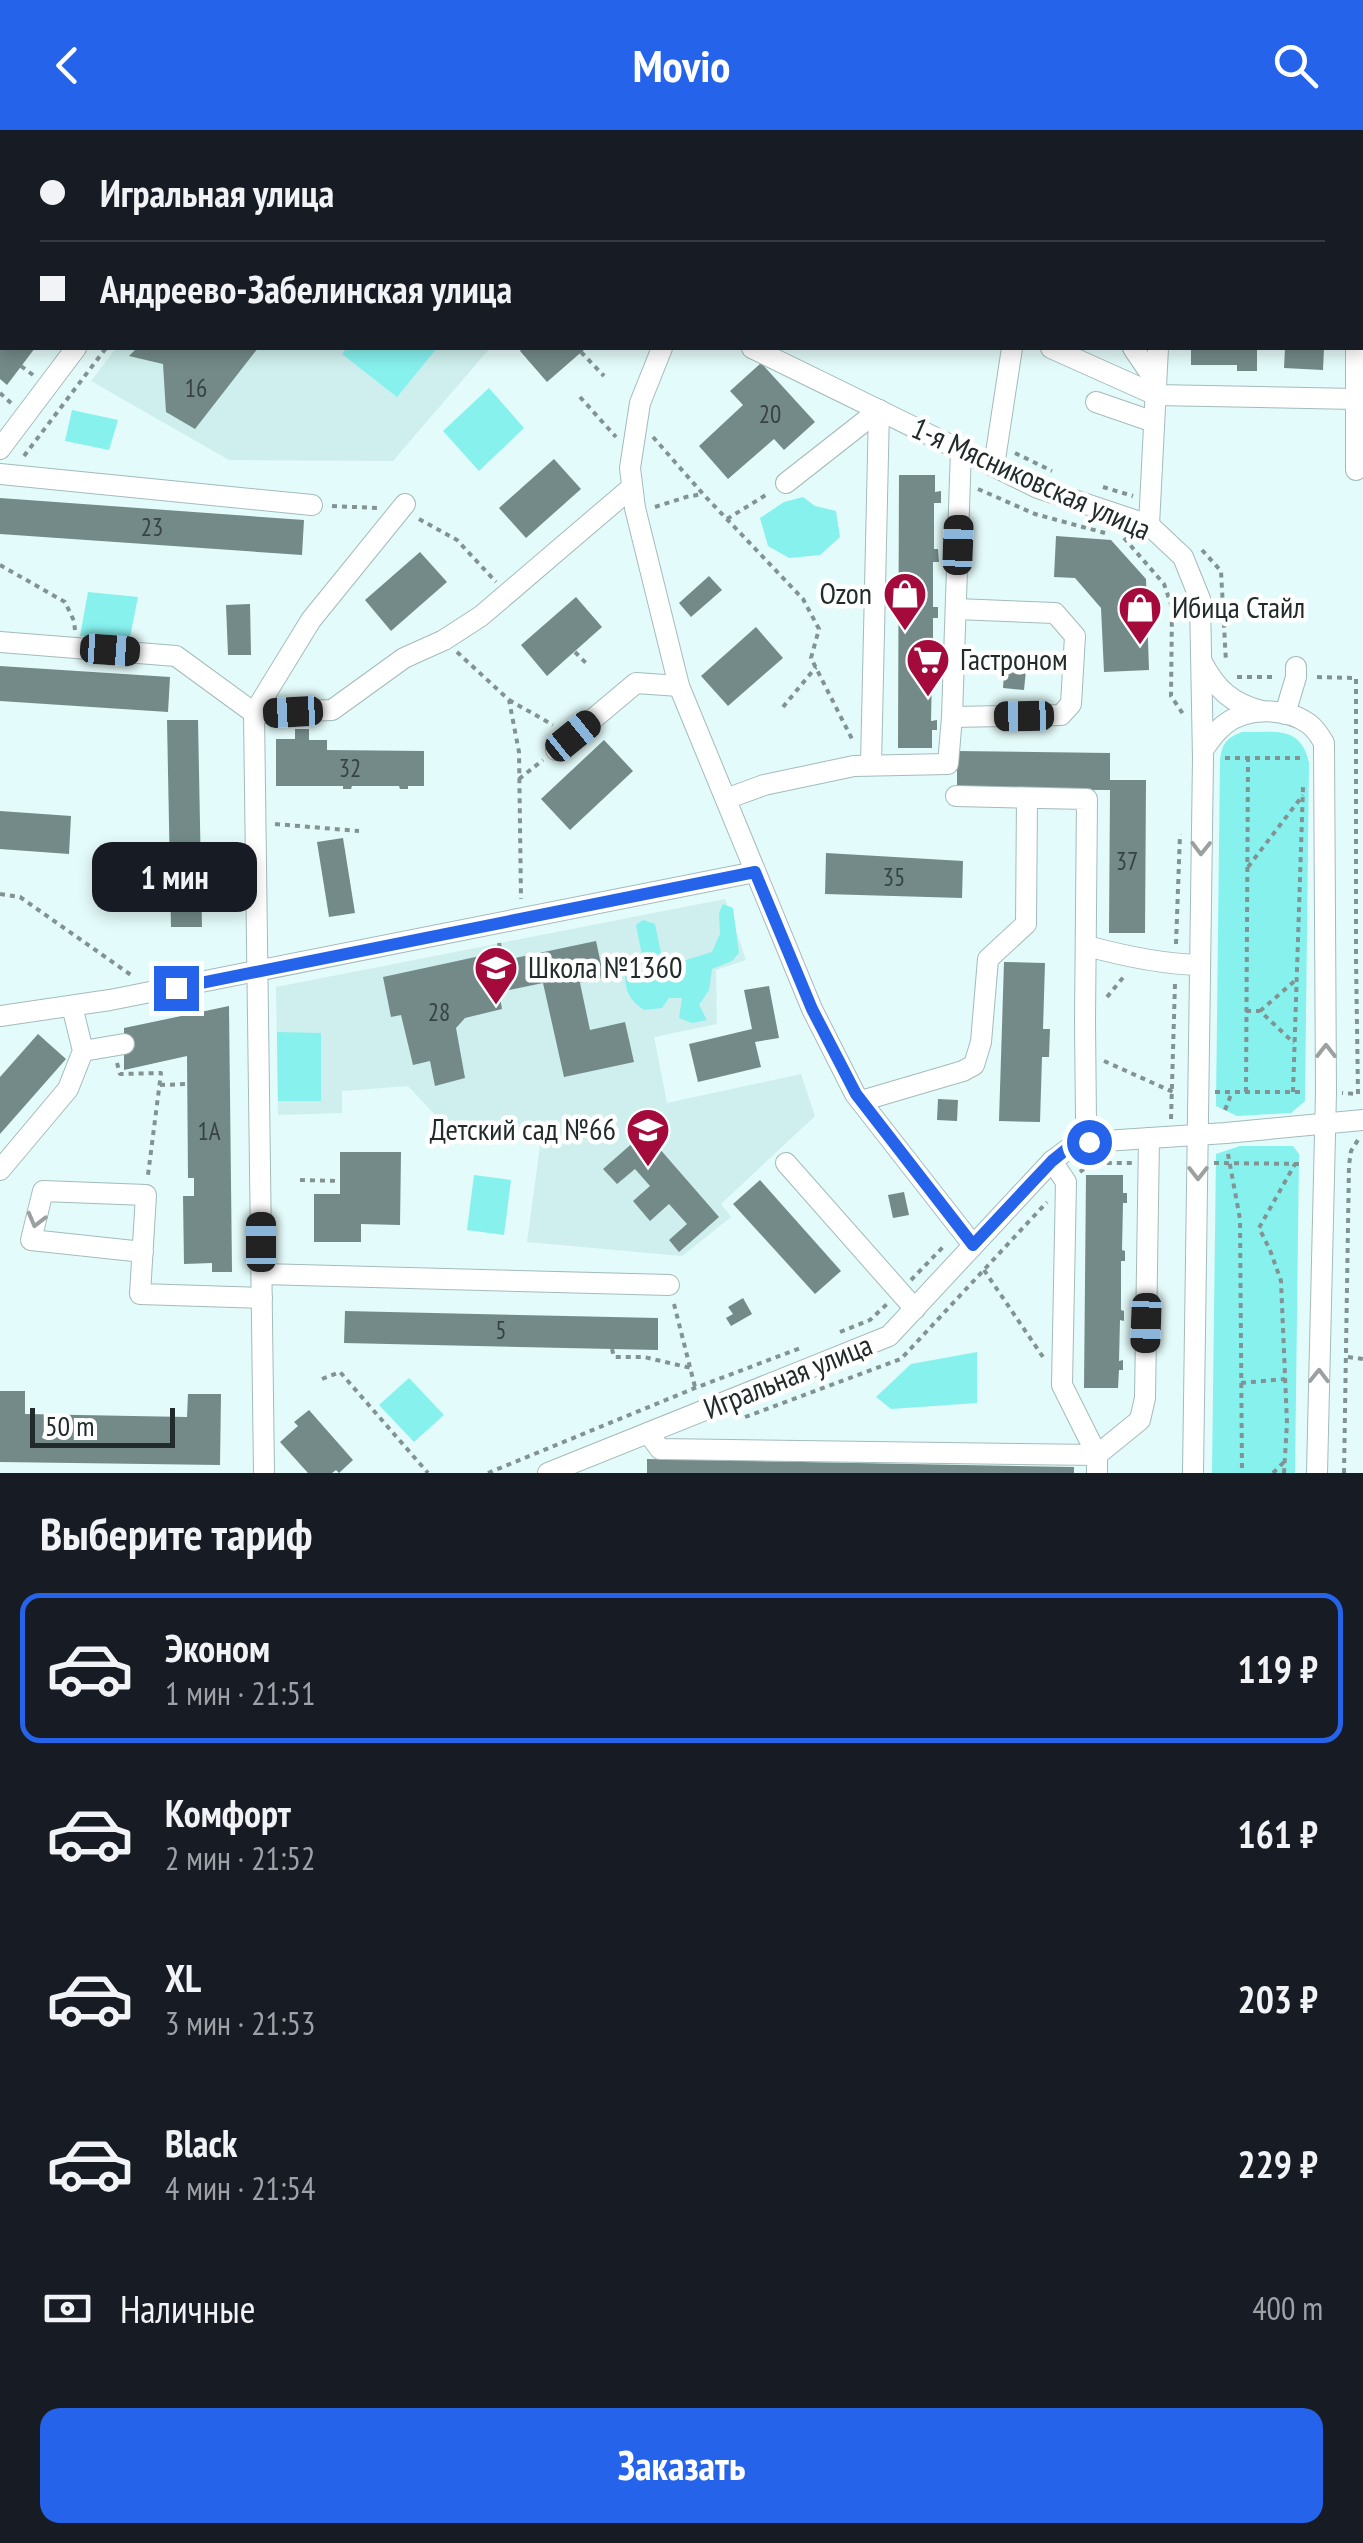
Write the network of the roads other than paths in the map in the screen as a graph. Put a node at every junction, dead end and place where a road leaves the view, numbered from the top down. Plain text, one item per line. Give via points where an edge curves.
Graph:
1 (74, 350) edge
2 (661, 350) edge
3 (756, 350) edge
4 (1012, 350) edge
5 (1057, 350) edge
6 (1134, 350) edge
7 (1158, 350) edge
8 (1356, 350) edge
9 (1156, 388) junction
10 (1355, 399) junction
11 (1096, 402) dead end
12 (879, 410) junction
13 (1154, 422) junction
14 (0, 449) edge
15 (960, 449) junction
16 (994, 466) junction
17 (1356, 470) dead end
18 (4, 476) edge
19 (786, 483) road end
20 (634, 497) junction
21 (316, 505) road end
22 (403, 506) road end
23 (1149, 525) junction
24 (956, 609) junction
25 (0, 642) edge
26 (1201, 661) junction
27 (1296, 666) dead end
28 (679, 686) junction
29 (1275, 712) junction
30 (254, 714) junction
31 (952, 717) junction
32 (556, 750) road end
33 (1202, 750) junction
34 (863, 766) junction
35 (956, 796) dead end
36 (1026, 798) junction
37 (726, 799) junction
38 (755, 872) junction
39 (1087, 946) junction
40 (1199, 965) junction
41 (259, 971) junction
42 (72, 1006) junction
43 (0, 1016) edge
44 (118, 1045) road end
45 (83, 1051) junction
46 (861, 1102) junction
47 (1363, 1120) edge
48 (1324, 1124) junction
49 (1197, 1135) junction
50 (1149, 1138) junction
51 (1089, 1142) junction
52 (1052, 1161) junction
53 (786, 1163) dead end
54 (0, 1170) edge
55 (966, 1237) junction
56 (143, 1252) junction
57 (262, 1274) junction
58 (669, 1284) road end
59 (262, 1298) junction
60 (916, 1310) junction
61 (648, 1433) junction
62 (1097, 1464) edge
63 (570, 1469) edge
64 (264, 1473) edge
65 (1194, 1473) edge
66 (1317, 1473) edge

1 - 14 street
2 - 20 street via 637,418 630,468
3 - 12 street, 1-я Мясниковская улица
4 - 16 street
5 - 9 street
6 - 9 street
7 - 9 street
8 - 10 street
9 - 10 street
9 - 13 street
10 - 17 street
11 - 13 street
12 - 15 street, 1-я Мясниковская улица
12 - 19 street
12 - 34 street
13 - 23 street
15 - 16 street, 1-я Мясниковская улица
15 - 24 street
16 - 23 street, 1-я Мясниковская улица
18 - 21 street
20 - 28 street
20 - 30 street via 482,616 404,658 332,710
22 - 30 street via 311,620
23 - 26 street, 1-я Мясниковская улица via 1183,557 1200,599
24 - 31 street
24 - 31 street via 1055,613 1075,636 1071,704 1061,715
25 - 30 street via 176,656
26 - 29 street via 1232,700
26 - 33 street, 1-я Мясниковская улица
27 - 29 street
28 - 32 street via 636,683
28 - 37 street
29 - 33 street via 1230,721
48 -> 29 street via 1324,744 1308,722
30 - 41 street
31 - 34 street via 948,764
33 -> 40 street, 1-я Мясниковская улица
34 - 37 street
35 - 36 street
36 - 39 street via 1088,799
36 - 46 street via 1026,924 988,959 974,1065
37 - 38 street
38 - 41 street
38 - 46 street via 812,1009
39 - 40 street
39 - 51 street
40 - 49 street, 1-я Мясниковская улица
41 - 42 street
41 - 57 street
42 - 43 street
42 - 45 street
44 - 45 street
45 - 54 street via 68,1089
46 - 55 street
47 - 48 street, Игральная улица
48 - 49 street, Игральная улица
66 -> 48 street
49 - 50 street, Игральная улица
49 -> 65 street, 1-я Мясниковская улица
50 - 51 street, Игральная улица
50 - 62 street via 1144,1398 1140,1420
51 - 52 street, Игральная улица
52 - 55 street, Игральная улица
52 - 62 street via 1066,1182 1062,1385
53 - 60 street
55 - 60 street, Игральная улица
56 -> 56 street via 146,1194 44,1191 30,1240
56 - 59 street via 140,1294
57 - 58 street
57 - 59 street
59 - 64 street
60 - 61 street, Игральная улица via 889,1336
61 - 62 street via 660,1449
61 - 63 street, Игральная улица

